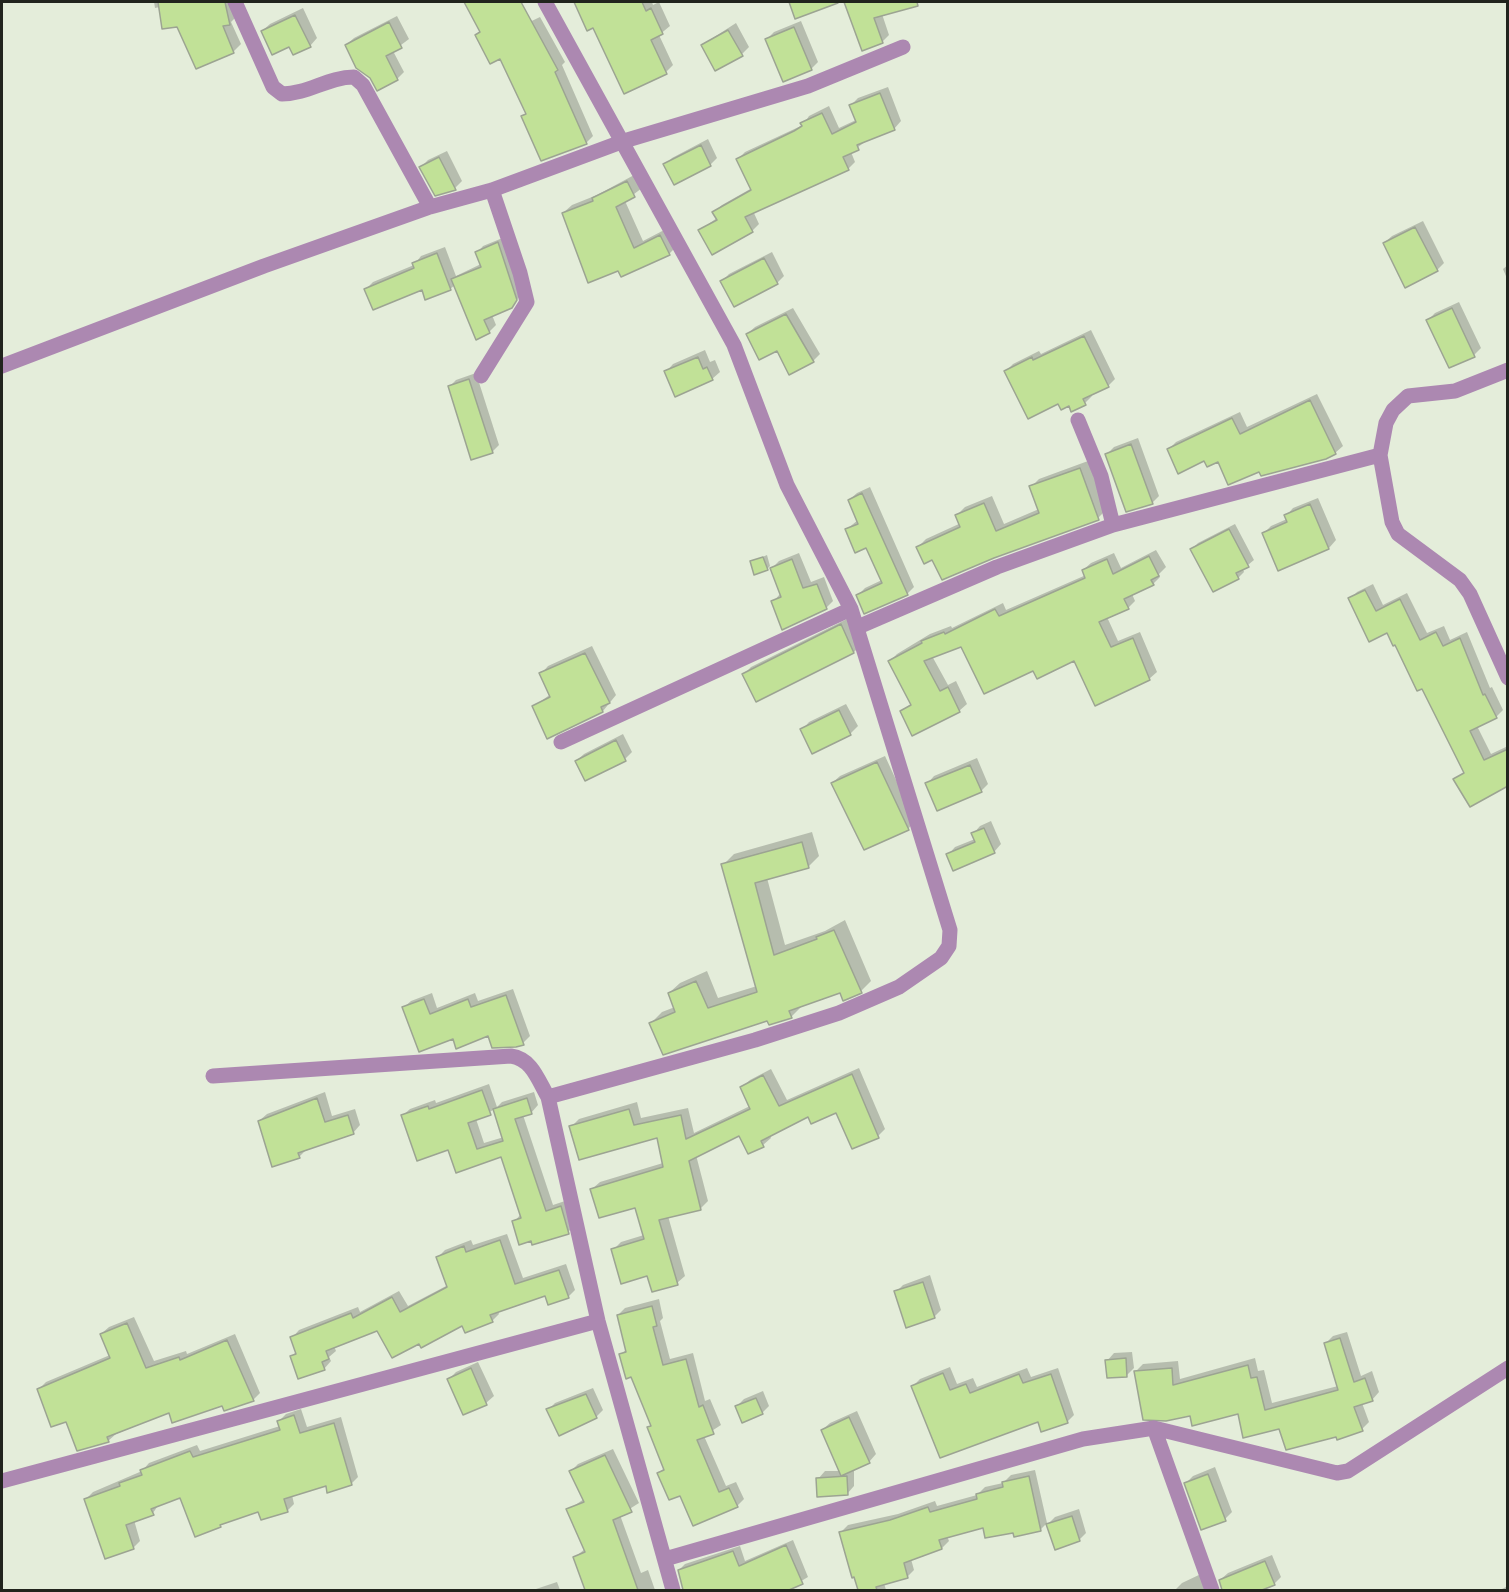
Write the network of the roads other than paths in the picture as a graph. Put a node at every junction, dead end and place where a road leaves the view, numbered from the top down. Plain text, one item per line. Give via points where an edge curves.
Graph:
1 (235, 2) edge
2 (546, 2) edge
3 (903, 47) dead end
4 (624, 141) junction
5 (492, 190) junction
6 (430, 207) junction
7 (2, 366) edge
8 (1508, 370) edge
9 (480, 376) dead end
10 (1078, 420) dead end
11 (1380, 455) junction
12 (1113, 525) junction
13 (851, 609) junction
14 (858, 627) junction
15 (1508, 678) edge
16 (561, 742) dead end
17 (213, 1076) dead end
18 (548, 1097) junction
19 (598, 1321) junction
20 (1508, 1368) edge
21 (1154, 1428) junction
22 (2, 1481) edge
23 (665, 1559) junction
24 (673, 1590) edge
25 (1212, 1590) edge

1 - 6 street via 273,87 282,94 299,94 339,77 354,76 363,85
2 - 4 street
3 - 4 street via 808,86
4 - 5 street
4 - 13 street via 734,345 787,485
5 - 6 street
5 - 9 street via 527,302
6 - 7 street
8 - 11 street via 1455,391 1407,396 1386,423
10 - 12 street via 1101,476
11 - 12 street
11 - 15 street via 1392,522 1398,534 1460,580
12 - 14 street via 998,567
13 - 14 street
13 - 16 street
14 - 18 street via 949,918 947,952 899,987 839,1013
17 - 18 street via 511,1056 529,1064
18 - 19 street
19 - 22 street
19 - 23 street
20 - 21 street via 1348,1471 1337,1473
21 - 23 street via 1083,1439
21 - 25 street
23 - 24 street

